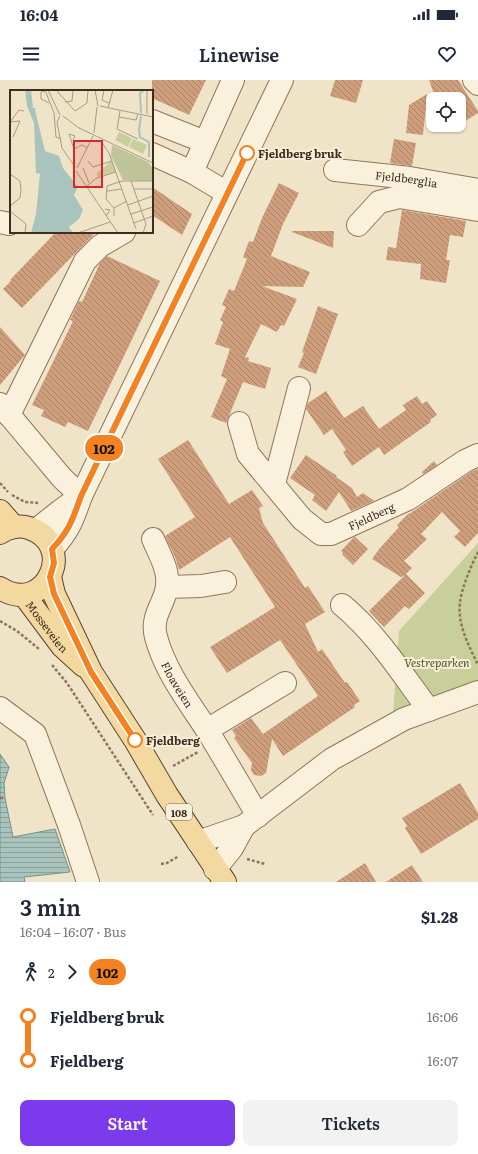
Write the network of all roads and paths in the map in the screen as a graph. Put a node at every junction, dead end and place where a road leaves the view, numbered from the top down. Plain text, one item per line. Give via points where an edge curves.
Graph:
1 (233, 80) edge
2 (282, 80) edge
3 (474, 80) edge
4 (478, 84) edge
5 (153, 121) edge
6 (205, 142) junction
7 (153, 154) edge
8 (335, 170) dead end
9 (192, 172) junction
10 (478, 190) edge
11 (227, 193) junction
12 (478, 210) edge
13 (0, 222) edge
14 (10, 223) edge
15 (358, 224) dead end
16 (122, 233) edge
17 (299, 388) dead end
18 (5, 409) edge
19 (239, 423) dead end
20 (478, 455) edge
21 (0, 483) edge
22 (274, 484) junction
23 (81, 496) junction
24 (42, 504) dead end
25 (5, 524) edge
26 (36, 530) junction
27 (153, 539) dead end
28 (52, 549) junction
29 (478, 552) edge
30 (50, 577) junction
31 (226, 582) dead end
32 (167, 587) junction
33 (8, 592) edge
34 (342, 605) dead end
35 (0, 621) edge
36 (43, 654) dead end
37 (48, 660) dead end
38 (478, 665) edge
39 (91, 672) junction
40 (285, 682) dead end
41 (478, 692) edge
42 (0, 708) edge
43 (429, 710) junction
44 (210, 736) junction
45 (171, 768) dead end
46 (0, 798) edge
47 (5, 798) dead end
48 (153, 815) dead end
49 (251, 821) junction
50 (198, 842) junction
51 (179, 856) dead end
52 (244, 859) dead end
53 (161, 864) dead end
54 (265, 864) dead end
55 (220, 875) edge
56 (88, 882) edge

1 - 6 street
2 - 11 street
3 - 4 street
5 - 6 street
6 - 9 street
7 - 9 street
8 - 10 street, Fjeldberglia via 410,178
9 - 11 street
11 - 23 street
12 - 15 street via 398,197 379,202
13 - 14 street
16 - 18 street via 100,246 86,261
17 - 22 street
18 - 23 street via 62,478
19 - 22 street, Fjeldberg via 248,454
20 - 22 street, Fjeldberg via 408,499 331,534 321,534 302,518
21 - 24 path via 6,491 25,502
23 - 26 street
23 - 28 street via 72,523
25 - 26 main road
26 - 28 main road via 46,538
27 - 32 street, Floaveien via 166,570
28 - 30 main road, 108 via 54,563
29 - 38 path via 470,566 460,603 462,625 469,648
30 - 33 main road, 108 via 44,586 35,592
30 - 39 main road, Mosseveien / 108 via 54,594
31 - 32 street
32 - 44 street, Floaveien via 155,623 155,635 174,680
33 - 39 main road, Mosseveien / 108
34 - 43 street via 374,636
35 - 36 path via 17,631
37 - 48 path via 67,682
39 - 50 main road, Mosseveien / 108
40 - 44 street
41 - 43 street
42 - 56 street via 35,734
43 - 49 street via 404,719 332,759
44 - 45 path
44 - 49 street, Floaveien
46 - 47 path
49 - 50 street
49 - 55 street via 232,848
50 - 55 main road, Mosseveien / 108
51 - 53 path
52 - 54 path

